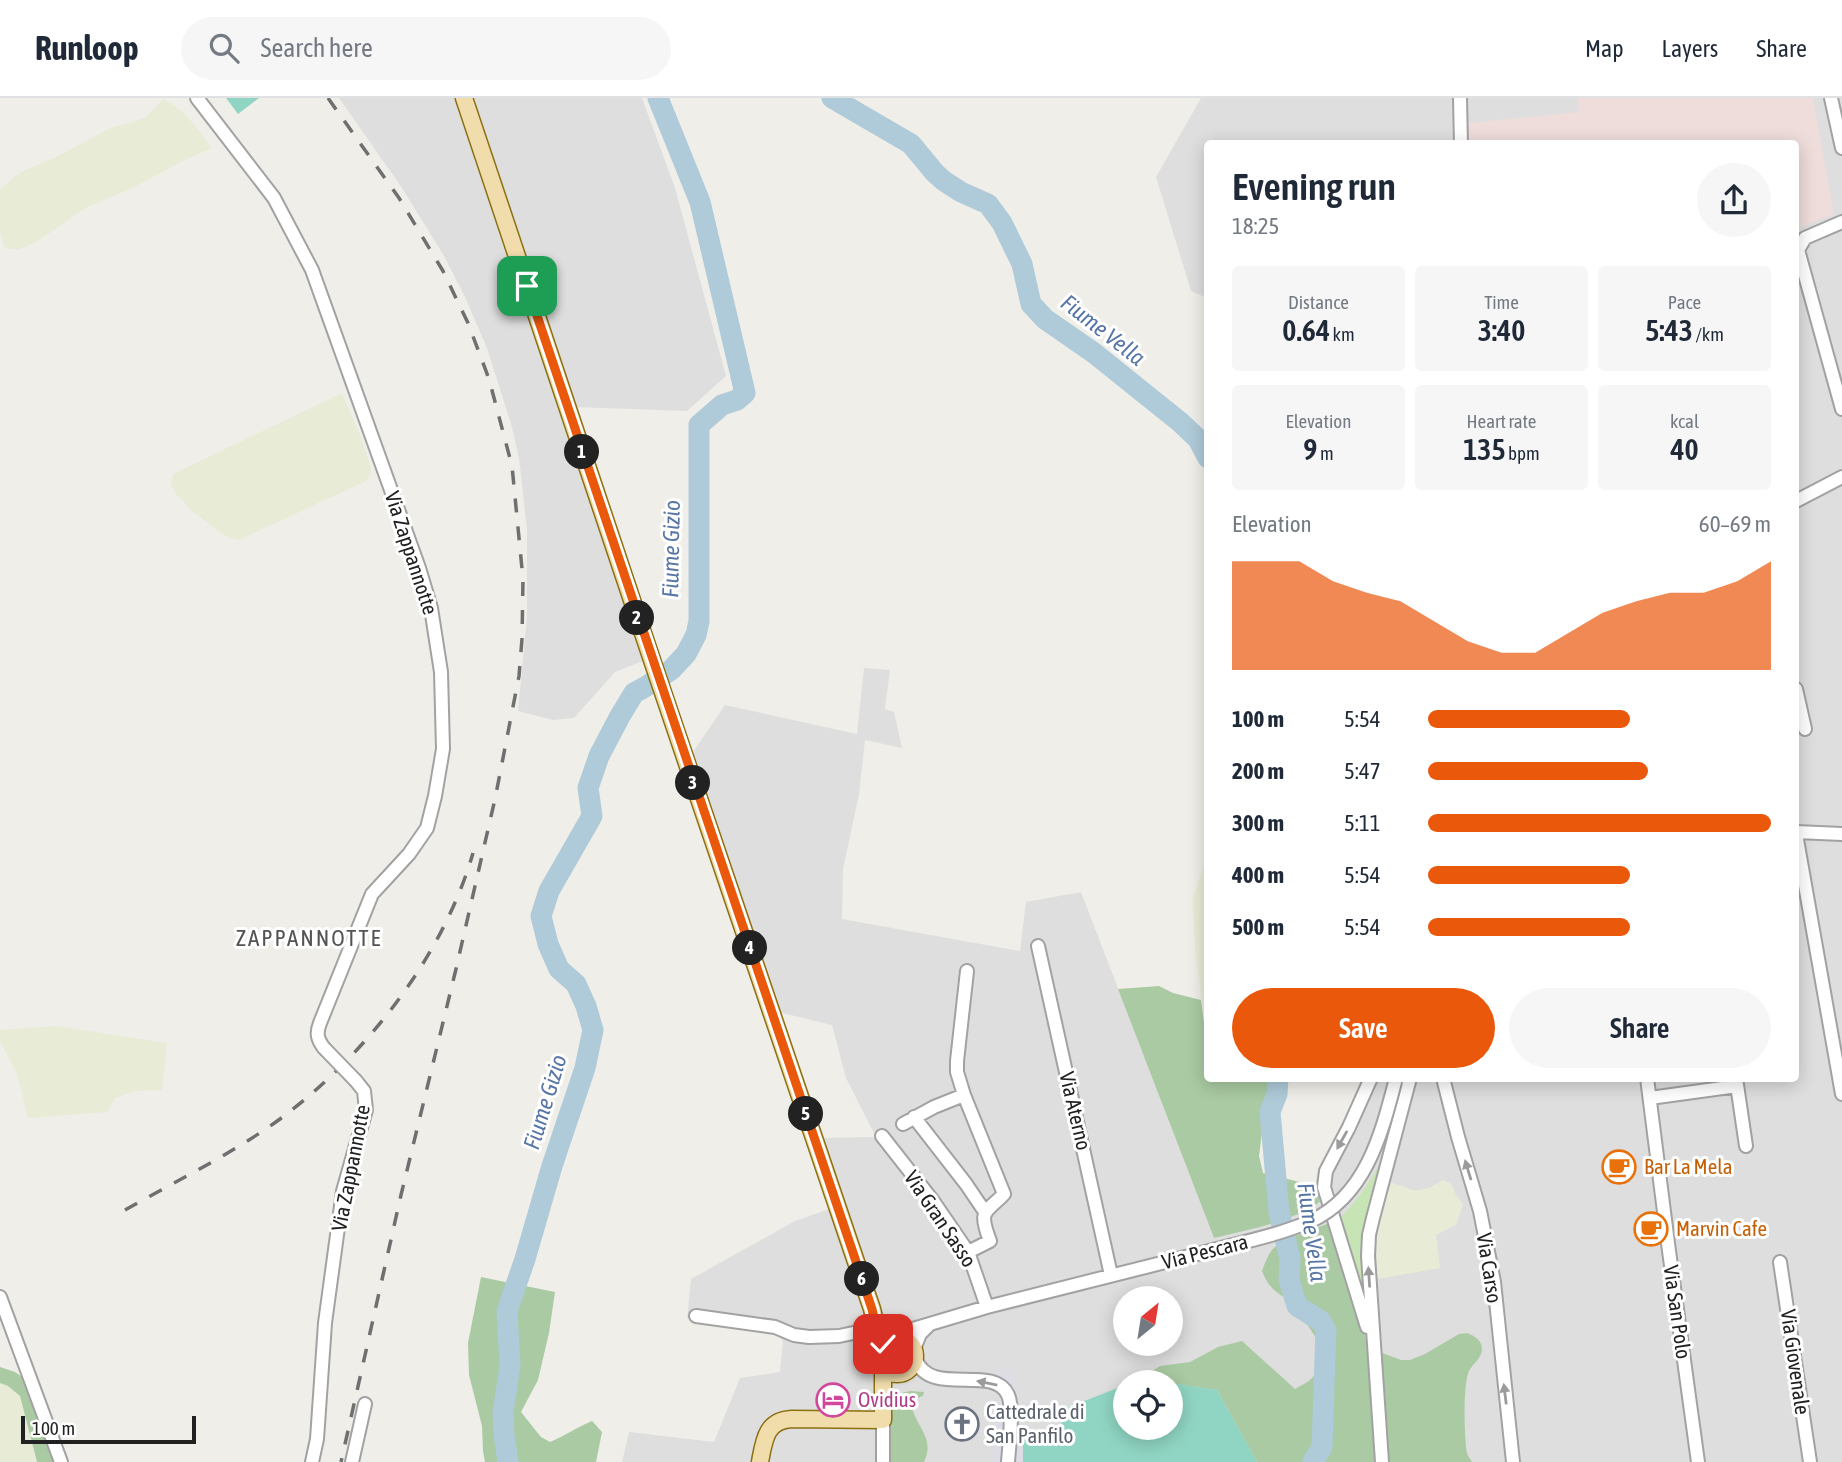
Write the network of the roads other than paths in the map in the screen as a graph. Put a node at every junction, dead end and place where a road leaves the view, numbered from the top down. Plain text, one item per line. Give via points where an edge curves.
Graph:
1 (197, 98) edge
2 (464, 98) edge
3 (1460, 98) edge
4 (1831, 98) edge
5 (1461, 140) edge
6 (1842, 148) edge
7 (1842, 222) edge
8 (1799, 248) edge
9 (1799, 254) edge
10 (1842, 409) edge
11 (1842, 477) edge
12 (1799, 499) edge
13 (1799, 702) edge
14 (1805, 729) dead end
15 (1799, 833) edge
16 (1842, 834) edge
17 (1799, 848) edge
18 (1038, 946) dead end
19 (967, 971) dead end
20 (1837, 1036) edge
21 (1369, 1082) edge
22 (1394, 1082) edge
23 (1409, 1082) edge
24 (1444, 1082) edge
25 (1648, 1082) edge
26 (1736, 1082) edge
27 (1842, 1094) edge
28 (964, 1095) junction
29 (1650, 1098) junction
30 (882, 1136) dead end
31 (1745, 1146) dead end
32 (985, 1212) junction
33 (968, 1252) junction
34 (1780, 1262) dead end
35 (1111, 1275) junction
36 (0, 1297) edge
37 (987, 1307) junction
38 (872, 1309) junction
39 (696, 1316) dead end
40 (932, 1323) junction
41 (877, 1328) junction
42 (897, 1338) junction
43 (1373, 1345) junction
44 (881, 1348) junction
45 (915, 1354) junction
46 (883, 1368) junction
47 (901, 1374) junction
48 (365, 1405) dead end
49 (884, 1412) junction
50 (61, 1462) edge
51 (312, 1462) edge
52 (352, 1462) edge
53 (760, 1462) edge
54 (883, 1462) edge
55 (1008, 1462) edge
56 (1382, 1462) edge
57 (1513, 1462) edge
58 (1698, 1462) edge
59 (1810, 1462) edge

1 - 51 street, Via Zappannotte, bridge via 274,198 312,270 432,608 441,672 443,749 427,828 372,894 317,1031 318,1041 364,1091 366,1110 343,1191
2 - 38 main road
3 - 5 street
4 - 6 street
7 - 8 street via 1805,238
9 - 10 street
11 - 12 street
13 - 14 street
15 - 16 street
17 - 20 street
18 - 35 street, Via Aterno
19 - 28 street via 957,1061
20 - 27 street
21 -> 43 street via 1326,1171 1324,1187
22 - 35 street, Via Pescara, bridge via 1370,1160 1338,1203 1319,1216 1217,1249
43 -> 23 street via 1369,1235
57 -> 24 street, Via Carso via 1494,1282 1480,1211
25 - 29 street, Via San Polo
26 - 29 street
26 - 31 street
28 - 32 street via 1004,1194
28 - 32 street via 908,1120
29 - 58 street, Via San Polo
30 - 33 street, Via Gran Sasso
32 - 33 street via 990,1241
33 - 37 street, Via Gran Sasso
34 - 59 street, Via Giovenale
35 - 37 street, Via Pescara
36 - 50 street
37 - 40 street, Via Pescara
38 - 41 main road
38 - 42 main road
39 - 41 street via 771,1326 809,1337
40 - 42 street, Via Pescara
40 - 45 street via 920,1334
41 - 44 main road
42 - 44 main road
42 - 45 main road via 908,1341
43 - 56 street
44 - 46 main road
45 - 47 main road via 911,1369
55 -> 45 street via 1010,1399 1006,1391 993,1383 933,1377 922,1371
46 - 47 main road
46 - 49 main road
47 - 49 main road
48 - 52 street
49 - 53 main road via 781,1420 769,1431
49 - 54 street

